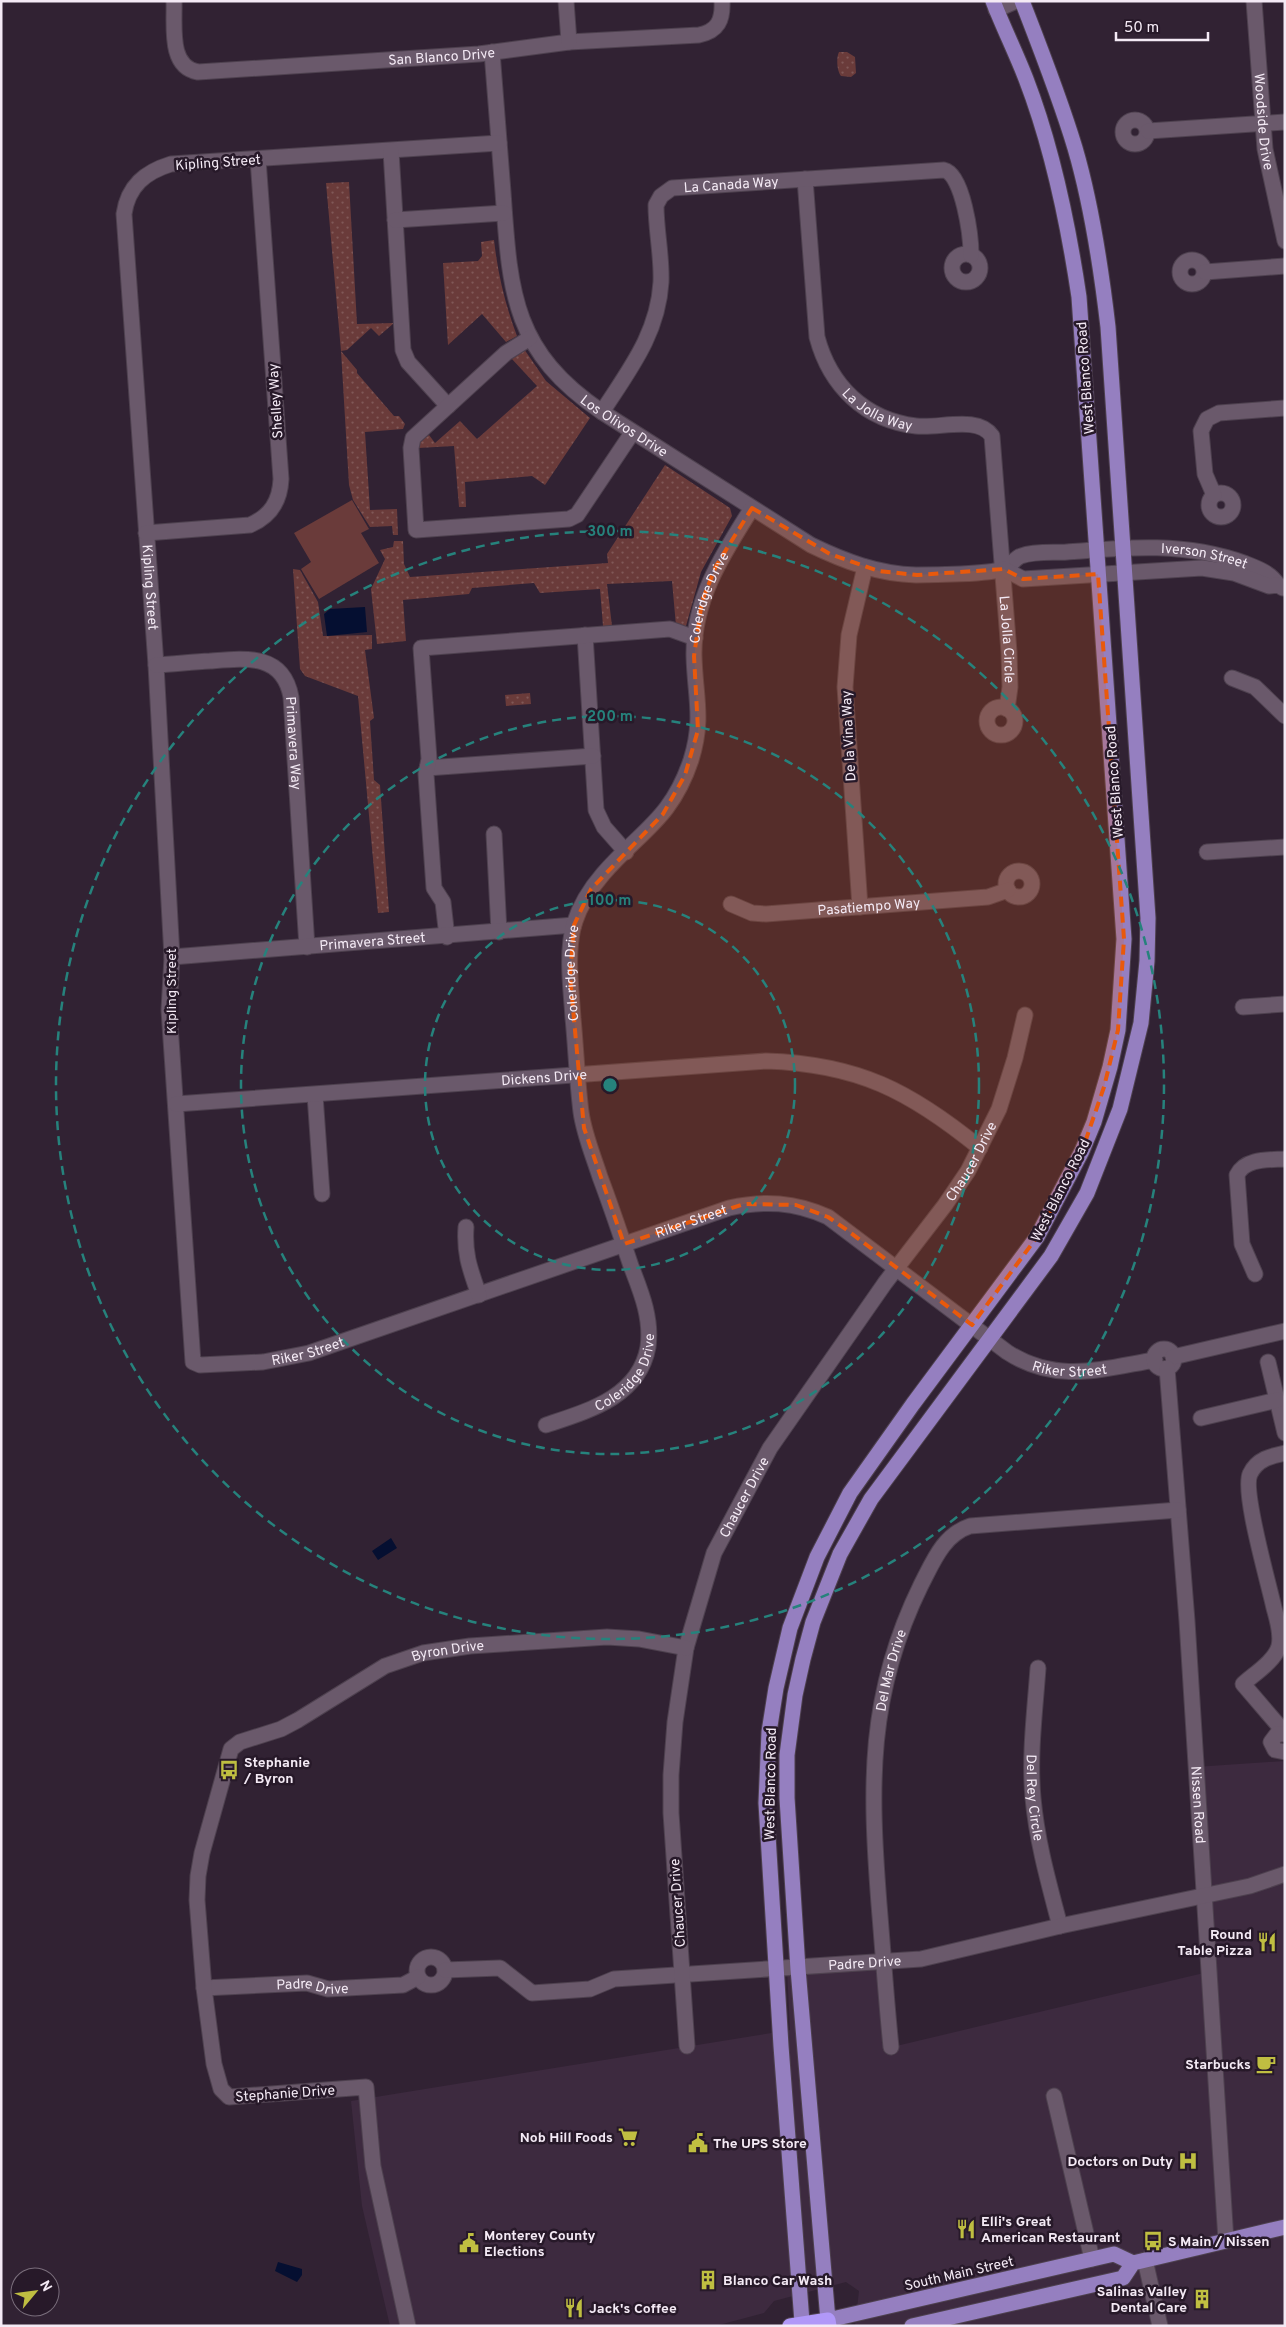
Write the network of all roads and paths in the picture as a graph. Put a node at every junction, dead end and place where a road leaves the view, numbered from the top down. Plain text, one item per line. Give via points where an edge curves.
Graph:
1 (174, 1) edge
2 (566, 1) edge
3 (722, 1) edge
4 (1016, 1) edge
5 (1022, 1) edge
6 (1254, 1) edge
7 (995, 5) edge
8 (569, 42) junction
9 (492, 52) junction
10 (1285, 122) edge
11 (1262, 124) junction
12 (1148, 131) dead end
13 (499, 142) junction
14 (391, 151) junction
15 (258, 160) junction
16 (805, 179) junction
17 (504, 213) junction
18 (395, 220) junction
19 (1285, 241) edge
20 (971, 254) dead end
21 (1285, 266) edge
22 (1205, 272) dead end
23 (530, 338) junction
24 (448, 406) junction
25 (1285, 408) edge
26 (602, 412) junction
27 (632, 433) junction
28 (1214, 495) dead end
29 (752, 508) junction
30 (146, 533) junction
31 (1124, 547) junction
32 (1096, 550) junction
33 (865, 567) junction
34 (1004, 569) junction
35 (1126, 572) junction
36 (1098, 574) junction
37 (1281, 587) edge
38 (585, 635) junction
39 (695, 638) junction
40 (156, 665) junction
41 (1232, 678) dead end
42 (1006, 709) dead end
43 (1285, 716) edge
44 (593, 756) junction
45 (427, 768) junction
46 (494, 834) dead end
47 (1285, 847) edge
48 (626, 852) junction
49 (1207, 852) dead end
50 (1008, 890) dead end
51 (731, 904) dead end
52 (860, 907) junction
53 (574, 925) junction
54 (499, 932) junction
55 (447, 937) junction
56 (307, 946) junction
57 (172, 957) junction
58 (1285, 1004) edge
59 (1243, 1007) dead end
60 (1025, 1015) dead end
61 (577, 1075) junction
62 (315, 1095) junction
63 (176, 1104) junction
64 (980, 1148) junction
65 (1285, 1160) edge
66 (322, 1194) dead end
67 (466, 1227) dead end
68 (624, 1244) junction
69 (896, 1268) junction
70 (1255, 1274) dead end
71 (479, 1295) junction
72 (972, 1325) junction
73 (1285, 1331) edge
74 (990, 1338) junction
75 (193, 1362) joint
76 (1165, 1362) junction
77 (1268, 1362) dead end
78 (1277, 1400) junction
79 (1201, 1418) dead end
80 (546, 1425) dead end
81 (1285, 1433) edge
82 (1285, 1453) edge
83 (1178, 1510) junction
84 (1280, 1613) edge
85 (686, 1648) junction
86 (1038, 1668) dead end
87 (1285, 1734) edge
88 (231, 1749) joint
89 (1285, 1752) edge
90 (1285, 1874) edge
91 (1203, 1896) junction
92 (1060, 1926) junction
93 (884, 1962) junction
94 (798, 1969) junction
95 (776, 1970) junction
96 (682, 1975) junction
97 (204, 1988) junction
98 (686, 2046) dead end
99 (891, 2047) dead end
100 (1054, 2096) dead end
101 (1285, 2228) edge
102 (1226, 2241) junction
103 (1092, 2259) junction
104 (1139, 2261) junction
105 (828, 2323) edge
106 (798, 2325) edge
107 (408, 2326) edge
108 (912, 2326) edge
109 (1160, 2326) edge

1 - 9 street, San Blanco Drive via 178,58 186,68 198,72
2 - 8 street
3 - 8 street, San Blanco Drive via 721,20 710,32 699,35
4 - 7 street
5 - 31 main road, West Blanco Road via 1075,147 1099,256 1108,327
6 - 11 street, Woodside Drive
7 - 32 main road, West Blanco Road via 1029,88 1050,152 1068,226 1079,297
8 - 9 street, San Blanco Drive
9 - 13 street, Los Olivos Drive
10 - 11 street
11 - 12 street
11 - 19 street, Woodside Drive
13 - 14 street, Kipling Street
13 - 17 street, Los Olivos Drive
14 - 15 street, Kipling Street
14 - 18 street
15 - 30 street, Kipling Street via 171,164 156,169 136,183 126,202 124,214
15 - 30 street, Shelley Way via 281,479 278,499 264,518 250,525
16 - 20 street, La Canada Way via 948,171 958,183 971,239
16 - 26 street, La Canada Way via 677,186 660,196 656,214 660,284 653,326 647,343
16 - 34 street, La Jolla Way via 816,323 826,364 852,398 881,417 917,426 975,424 988,431 994,443
17 - 18 street
17 - 23 street, Los Olivos Drive via 511,289
18 - 24 street via 404,356
21 - 22 street
23 - 24 street via 506,353
23 - 26 street, Los Olivos Drive via 562,381
24 - 27 street via 418,432 411,443 416,530 569,519 578,515
25 - 28 street via 1219,413 1207,419 1201,430 1205,474
26 - 27 street, Los Olivos Drive
27 - 29 street, Los Olivos Drive
29 - 33 street, Los Olivos Drive via 811,545
29 - 39 street, Coleridge Drive via 707,584
30 - 40 street, Kipling Street
31 - 32 street, Iverson Street
31 - 35 main road, West Blanco Road
31 - 37 street, Iverson Street via 1170,547 1209,552 1262,571
32 - 34 street, Los Olivos Drive via 1021,556
32 - 36 main road, West Blanco Road
33 - 34 street, Los Olivos Drive via 917,575
33 - 52 street, De la Vina Way via 849,635 845,687
34 - 36 street, Los Olivos Drive via 1022,579
34 - 42 street, La Jolla Circle via 1010,674
35 - 36 street, Los Olivos Drive
35 - 37 street, Iverson Street via 1214,569
35 - 74 main road, West Blanco Road via 1148,918 1141,1023 1120,1109 1087,1193 1051,1256
36 - 72 main road, West Blanco Road via 1124,939 1118,1030 1106,1080 1082,1151 1037,1237
38 - 39 street via 670,629
38 - 44 street
38 - 45 street via 422,648
39 - 48 street, Coleridge Drive via 700,710 690,760 668,808
40 - 56 street, Primavera Way via 253,659 269,664 287,682 291,697
40 - 57 street, Kipling Street
41 - 43 street via 1255,687
44 - 45 street
44 - 48 street via 598,818
45 - 55 street via 434,888 443,902
46 - 54 street
47 - 49 street
48 - 53 street, Coleridge Drive via 591,889
50 - 52 street, Pasatiempo Way via 988,897
51 - 52 street, Pasatiempo Way via 752,913 766,914
53 - 54 street, Primavera Street
53 - 61 street, Coleridge Drive via 570,976
54 - 55 street, Primavera Street
55 - 56 street, Primavera Street
56 - 57 street, Primavera Street
57 - 63 street, Kipling Street via 169,1010
58 - 59 street
60 - 64 street, Chaucer Drive via 1016,1058 999,1109
61 - 62 street, Dickens Drive
61 - 64 street, Dickens Drive via 766,1061 821,1065 895,1089 948,1122
61 - 68 street, Coleridge Drive via 584,1128
62 - 63 street, Dickens Drive
62 - 66 street
63 - 75 street, Kipling Street
64 - 69 street, Chaucer Drive via 945,1205
65 - 70 street via 1252,1162 1237,1174 1242,1244
67 - 71 street via 467,1260
68 - 69 street, Riker Street via 729,1208 779,1202 828,1217
68 - 71 street, Riker Street
68 - 80 street, Coleridge Drive via 648,1319 644,1362 624,1389 608,1402
69 - 72 street, Riker Street
69 - 85 street, Chaucer Drive via 770,1448 737,1507 714,1553
71 - 75 street, Riker Street via 309,1353 255,1362 200,1365
72 - 74 street, Riker Street
72 - 95 main road, West Blanco Road via 850,1493 817,1558 790,1628 776,1688 767,1767 768,1858
73 - 76 street, Riker Street
74 - 76 street, Riker Street via 1019,1360 1051,1371 1074,1373
74 - 94 main road, West Blanco Road via 871,1498 840,1554 814,1622 795,1695 787,1756 789,1844
76 - 83 street, Nissen Road
77 - 78 street
78 - 79 street
78 - 81 street
82 - 84 street via 1256,1464 1248,1483
83 - 91 street, Nissen Road
83 - 93 street, Del Mar Drive via 970,1526 954,1534 940,1550 916,1596 894,1650 877,1729 874,1826
84 - 87 street via 1279,1648 1242,1684
85 - 88 street, Byron Drive via 639,1639 606,1637 430,1651 384,1666 298,1720 240,1742
85 - 96 street, Chaucer Drive via 671,1775
86 - 92 street, Del Rey Circle via 1032,1744 1033,1797 1042,1854
87 - 89 street via 1277,1734 1271,1742 1275,1750
88 - 97 street, Stephanie Drive via 198,1876
90 - 91 street, Padre Drive via 1250,1886
91 - 92 street, Padre Drive
91 - 102 street, Nissen Road
92 - 93 street, Padre Drive via 921,1959
93 - 94 street, Padre Drive
93 - 99 street, Del Mar Drive
94 - 95 street, Padre Drive
94 - 105 main road, West Blanco Road
95 - 96 street, Padre Drive
95 - 106 main road, West Blanco Road
96 - 97 street, Padre Drive via 614,1979 590,1989 532,1993 500,1968 445,1970 438,1959 425,1958 419,1963 418,1976 403,1985 328,1989 307,1983
96 - 98 street, Chaucer Drive
97 - 107 street, Stephanie Drive via 217,2079 229,2097 366,2087 373,2166
100 - 103 street
101 - 102 main road
102 - 104 main road
103 - 104 main road, South Main Street via 1114,2254
103 - 105 main road, South Main Street
104 - 108 main road via 1123,2278
104 - 109 street
105 - 106 highway, South Main Street

